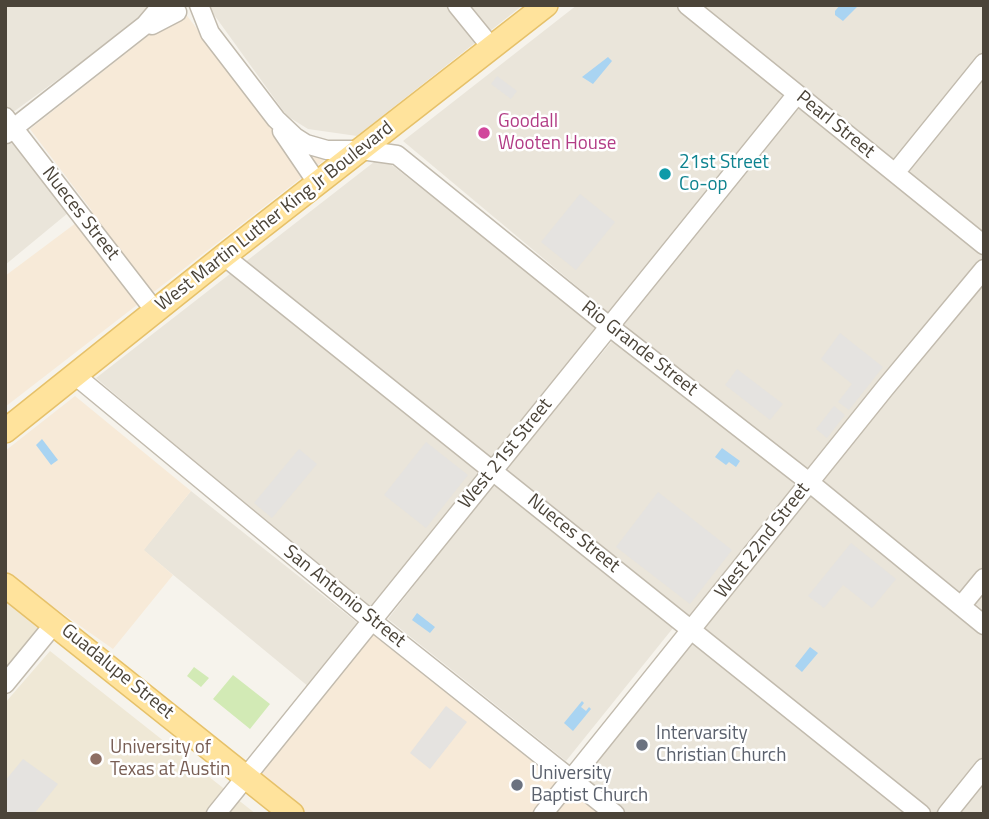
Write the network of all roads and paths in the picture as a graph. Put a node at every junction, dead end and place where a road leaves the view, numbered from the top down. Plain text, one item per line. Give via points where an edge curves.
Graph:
1 (457, 5) edge
2 (546, 5) edge
3 (687, 5) edge
4 (181, 8) edge
5 (492, 48) junction
6 (984, 63) edge
7 (797, 94) junction
8 (276, 119) junction
9 (8, 127) edge
10 (361, 150) junction
11 (895, 173) junction
12 (318, 184) junction
13 (984, 245) edge
14 (224, 256) junction
15 (984, 269) edge
16 (155, 312) junction
17 (610, 327) junction
18 (76, 376) junction
19 (5, 431) edge
20 (492, 470) junction
21 (809, 482) junction
22 (984, 578) edge
23 (5, 585) edge
24 (961, 606) junction
25 (371, 620) junction
26 (55, 623) junction
27 (984, 625) edge
28 (692, 630) junction
29 (5, 684) edge
30 (984, 768) edge
31 (246, 776) junction
32 (571, 779) junction
33 (216, 814) edge
34 (292, 814) edge
35 (543, 814) edge
36 (615, 814) edge
37 (921, 814) edge
38 (947, 814) edge

1 - 5 street
2 - 5 main road, West Martin Luther King Jr Boulevard
3 - 7 street, Pearl Street
4 - 8 street, Rio Grande Street via 210,33
4 - 9 street via 145,25
5 - 10 main road, West Martin Luther King Jr Boulevard
6 - 11 street
7 - 11 street, Pearl Street
7 - 17 street, West 21st Street
8 - 10 street, Rio Grande Street via 312,146
8 - 12 street, Rio Grande Street
9 - 16 street, Nueces Street
10 - 12 main road, West Martin Luther King Jr Boulevard
10 - 17 street, Rio Grande Street via 397,155
11 - 13 street, Pearl Street
12 - 14 main road, West Martin Luther King Jr Boulevard
14 - 16 main road, West Martin Luther King Jr Boulevard
14 - 20 street, Nueces Street
15 - 21 street, West 22nd Street
16 - 18 main road, West Martin Luther King Jr Boulevard
17 - 20 street, West 21st Street
17 - 21 street, Rio Grande Street
18 - 19 main road, West Martin Luther King Jr Boulevard
18 - 25 street, San Antonio Street
20 - 25 street, West 21st Street
20 - 28 street, Nueces Street
21 - 24 street, Rio Grande Street
21 - 28 street, West 22nd Street
22 - 24 street
23 - 26 main road, Guadalupe Street
24 - 27 street, Rio Grande Street
25 - 31 street, West 21st Street
25 - 32 street, San Antonio Street
26 - 29 street
26 - 31 main road, Guadalupe Street
28 - 32 street, West 22nd Street
28 - 37 street, Nueces Street
30 - 38 street
31 - 33 street, West 21st Street
31 - 34 main road, Guadalupe Street
32 - 35 street, West 22nd Street
32 - 36 street, San Antonio Street

